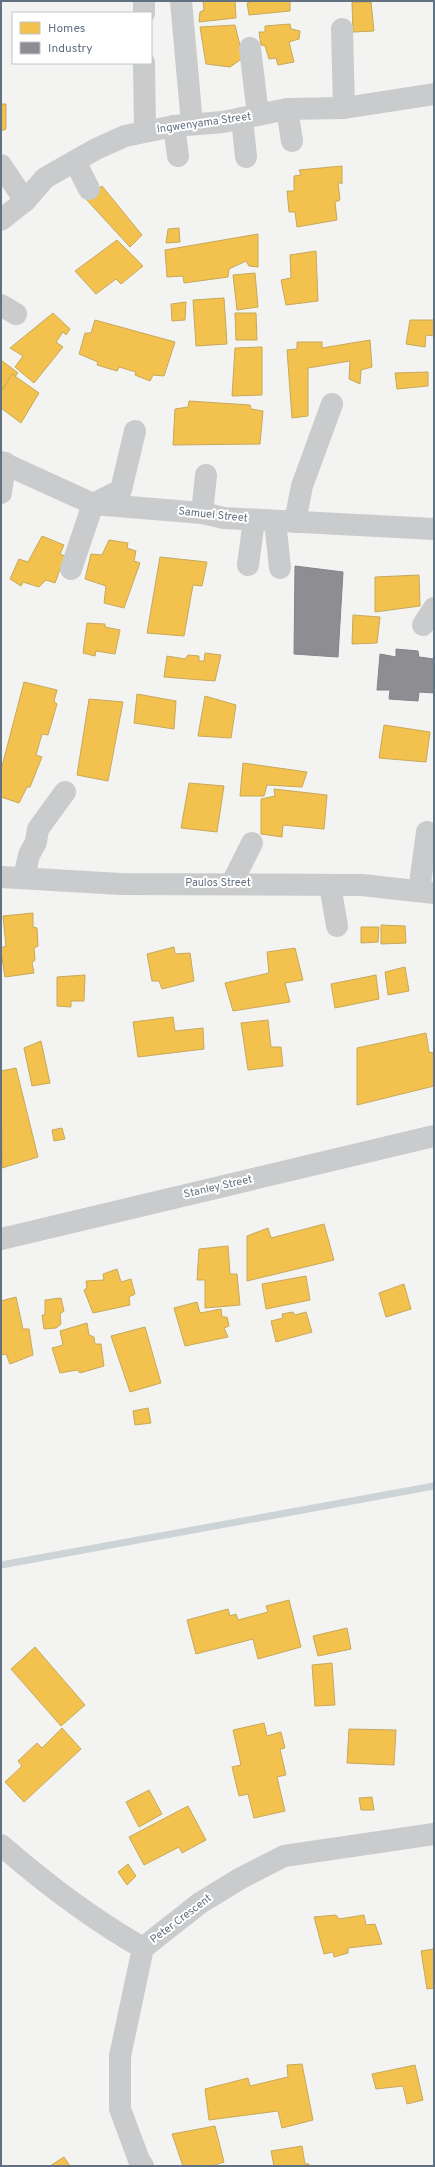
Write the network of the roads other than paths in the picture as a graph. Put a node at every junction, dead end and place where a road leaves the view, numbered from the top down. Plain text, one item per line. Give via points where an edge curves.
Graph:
1 (144, 1) edge
2 (181, 1) edge
3 (144, 12) edge
4 (342, 29) dead end
5 (250, 48) dead end
6 (144, 64) edge
7 (434, 94) edge
8 (344, 108) junction
9 (287, 109) junction
10 (250, 116) junction
11 (183, 125) junction
12 (145, 131) junction
13 (292, 141) dead end
14 (178, 156) dead end
15 (246, 157) dead end
16 (75, 161) junction
17 (1, 165) edge
18 (89, 189) dead end
19 (25, 201) junction
20 (1, 220) edge
21 (332, 404) dead end
22 (135, 431) dead end
23 (3, 463) edge
24 (206, 475) dead end
25 (1, 493) edge
26 (93, 504) junction
27 (202, 513) junction
28 (274, 521) junction
29 (434, 529) edge
30 (248, 565) dead end
31 (280, 568) dead end
32 (71, 569) dead end
33 (65, 792) dead end
34 (427, 832) dead end
35 (252, 843) dead end
36 (1, 877) edge
37 (24, 878) junction
38 (232, 883) junction
39 (330, 885) junction
40 (426, 892) edge
41 (337, 926) dead end
42 (434, 1136) edge
43 (1, 1239) edge
44 (434, 1834) edge
45 (1, 1845) edge
46 (143, 1948) junction
47 (143, 2166) edge

1 - 3 street
2 - 11 street
4 - 8 street
5 - 10 street
6 - 12 street
7 - 8 street, Ingwenyama Street
8 - 9 street, Ingwenyama Street
9 - 10 street, Ingwenyama Street
9 - 13 street
10 - 11 street, Ingwenyama Street
10 - 15 street
11 - 12 street, Ingwenyama Street
11 - 14 street
12 - 16 street, Ingwenyama Street via 125,136
16 - 18 street
16 - 19 street, Ingwenyama Street via 46,178
17 - 19 street
19 - 20 street, Ingwenyama Street
21 - 28 street via 302,486
22 - 26 street via 121,490
23 - 25 street
23 - 26 street, Samuel Street
24 - 27 street
26 - 27 street, Samuel Street
26 - 32 street
27 - 28 street, Samuel Street via 224,518
28 - 29 street, Samuel Street
28 - 30 street
28 - 31 street
33 - 37 street via 38,829
34 - 40 street
35 - 38 street
36 - 37 street, Paulos Street
37 - 38 street, Paulos Street via 121,884
38 - 39 street, Paulos Street
39 - 40 street, Paulos Street via 362,885
39 - 41 street
42 - 43 street, Stanley Street
44 - 46 street, Peter Crescent via 284,1856 200,1903
45 - 46 street via 74,1904 109,1929
46 - 47 street, Peter Crescent via 120,2056 120,2109

